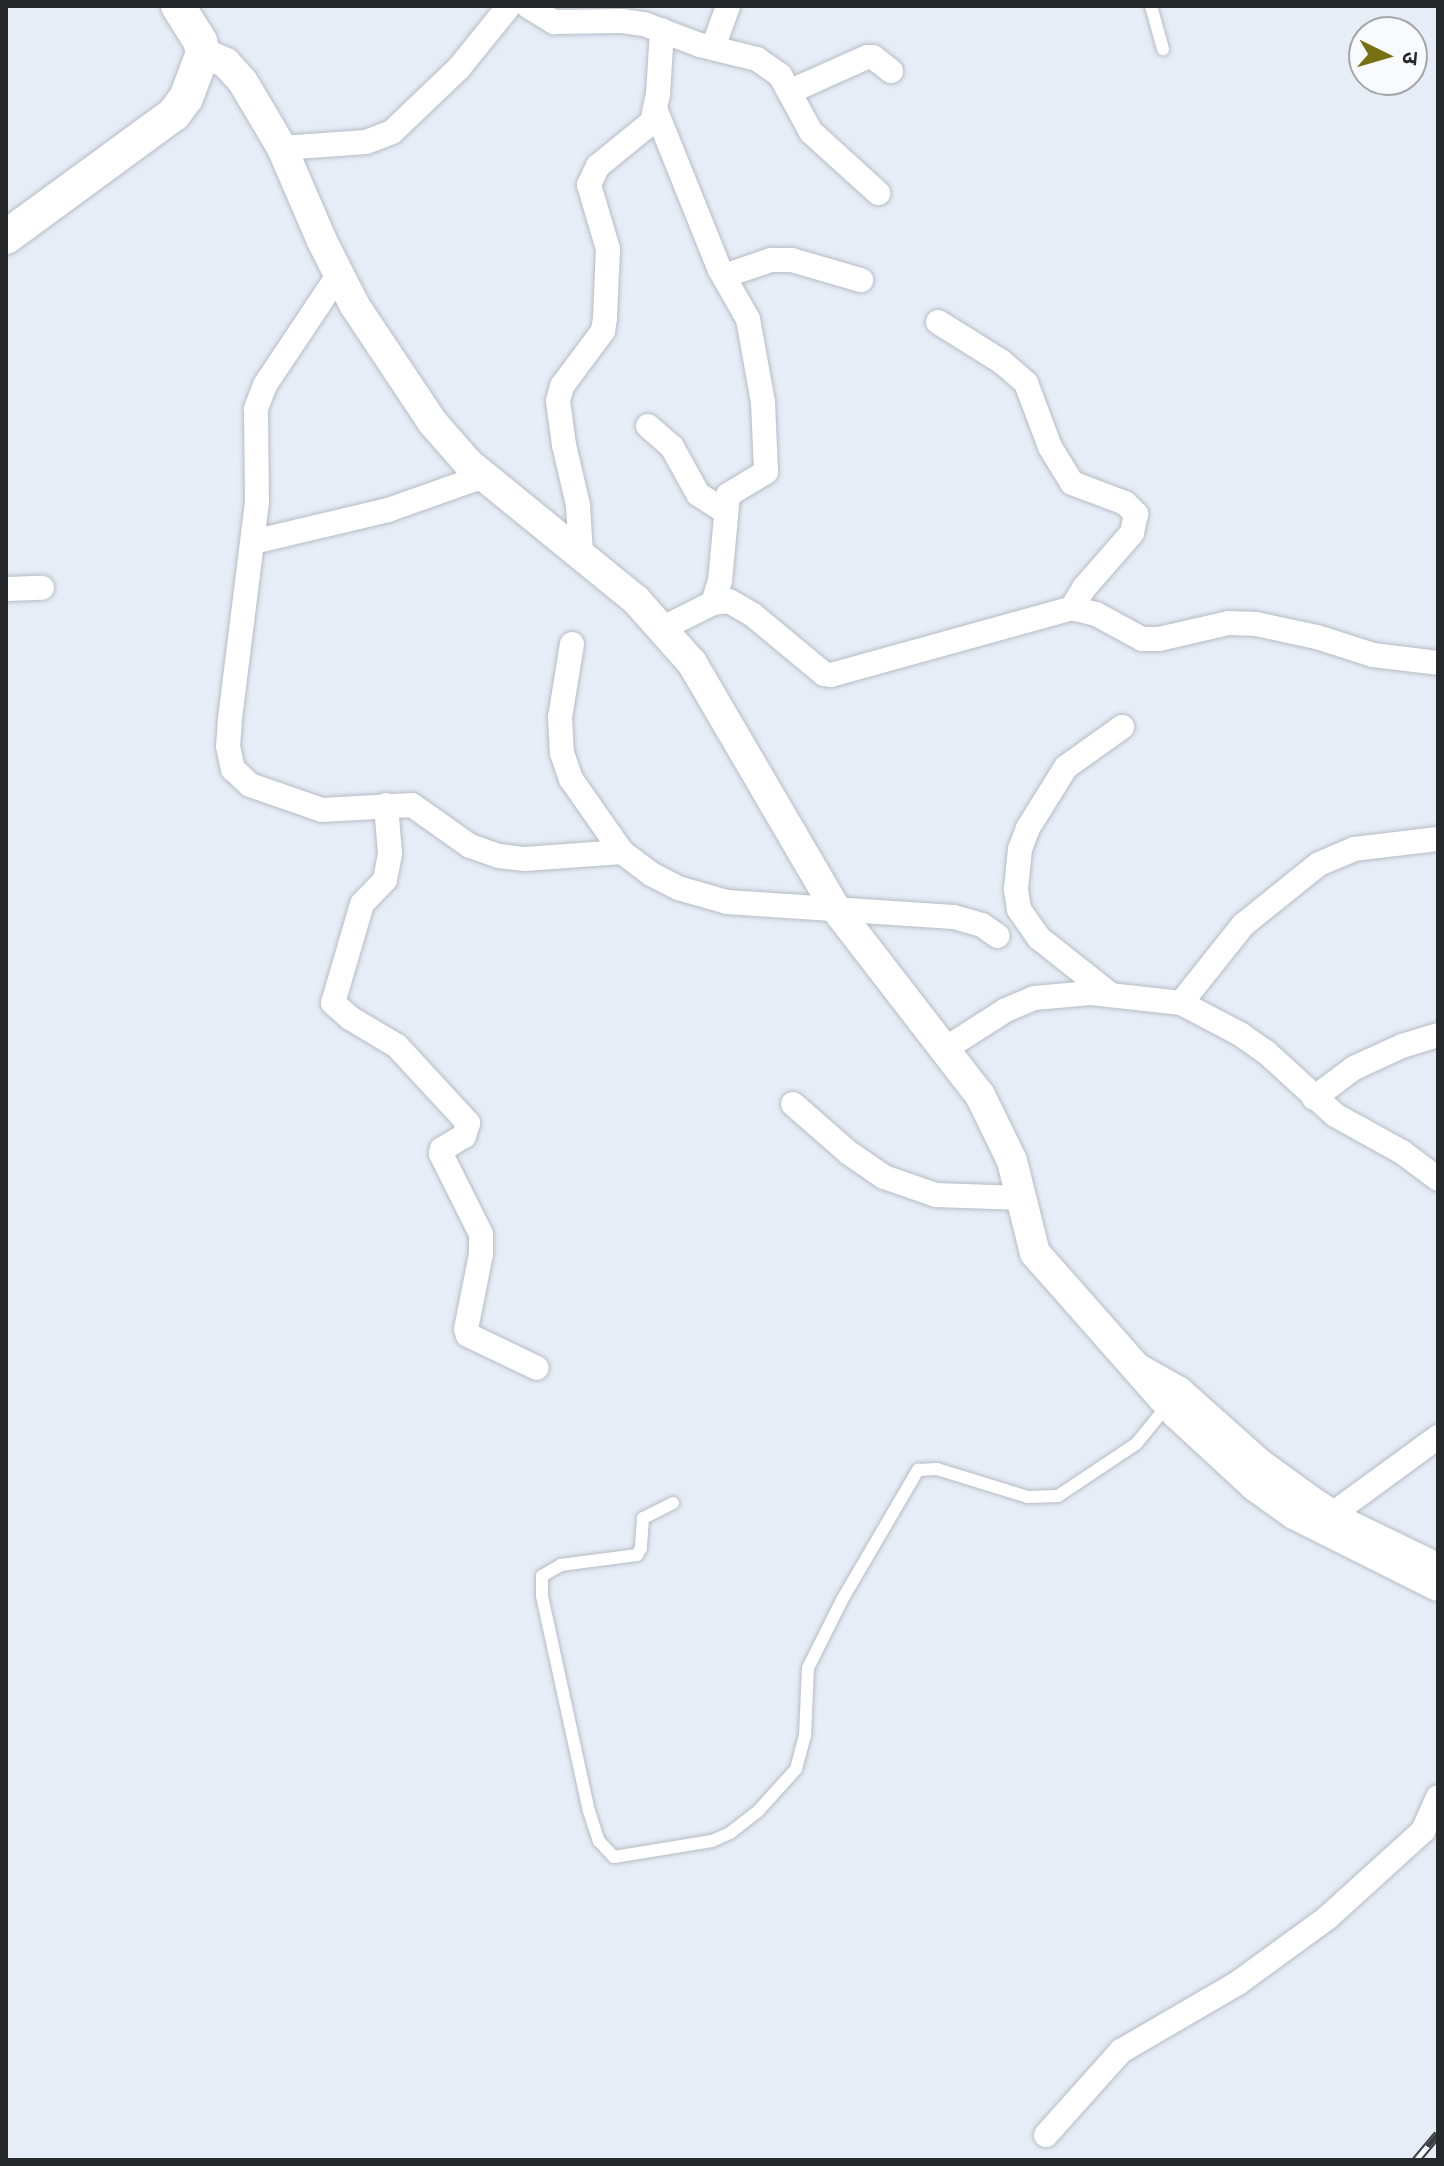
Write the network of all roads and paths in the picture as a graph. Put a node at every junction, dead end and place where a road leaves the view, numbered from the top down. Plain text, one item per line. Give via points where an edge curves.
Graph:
1 (178, 6) edge
2 (509, 6) edge
3 (528, 6) edge
4 (728, 6) edge
5 (1151, 6) edge
6 (662, 30) junction
7 (713, 48) junction
8 (1163, 49) dead end
9 (203, 53) junction
10 (891, 71) dead end
11 (791, 91) junction
12 (656, 111) junction
13 (282, 148) junction
14 (878, 193) dead end
15 (6, 237) edge
16 (339, 274) junction
17 (724, 276) junction
18 (861, 280) dead end
19 (938, 322) dead end
20 (648, 426) dead end
21 (484, 476) junction
22 (726, 512) junction
23 (253, 542) junction
24 (581, 554) junction
25 (42, 588) dead end
26 (6, 589) edge
27 (713, 603) junction
28 (1072, 608) junction
29 (663, 628) junction
30 (572, 644) dead end
31 (1438, 663) edge
32 (1122, 727) dead end
33 (386, 805) junction
34 (1438, 839) edge
35 (622, 852) junction
36 (836, 909) junction
37 (998, 936) dead end
38 (1111, 995) junction
39 (1181, 1003) junction
40 (1438, 1035) edge
41 (945, 1049) junction
42 (1314, 1098) junction
43 (793, 1104) dead end
44 (1438, 1179) edge
45 (1022, 1198) junction
46 (1133, 1363) junction
47 (537, 1368) dead end
48 (1173, 1408) junction
49 (1438, 1437) edge
50 (673, 1503) dead end
51 (1334, 1513) junction
52 (1438, 1565) edge
53 (1438, 1586) edge
54 (1438, 1797) edge
55 (1046, 2135) dead end

1 - 9 main road
2 - 13 street via 459,68 392,132 366,142
3 - 6 street via 554,22 622,21
4 - 7 street
5 - 8 lane
6 - 7 street
6 - 12 street
7 - 11 street via 757,59 780,75
9 - 13 street via 236,72
9 - 15 main road via 195,80 174,114
10 - 11 street via 867,57
11 - 14 street via 811,132
12 - 17 street
12 - 24 street via 640,134 598,166 589,185 608,249 605,318 603,331 562,386 558,401 578,505
13 - 16 street
16 - 21 street via 412,395
16 - 23 street via 259,395
17 - 18 street via 756,263 792,260
17 - 22 street via 752,329 767,463 762,478 728,495
19 - 28 street via 1026,383 1050,447 1072,483 1125,503 1136,514 1132,533
20 - 22 street via 672,447 698,494
21 - 23 street via 388,510
21 - 24 street
22 - 27 street
23 - 33 street via 228,746 233,769 250,785 322,810
24 - 29 street
25 - 26 street
27 - 28 street via 738,604 815,668 831,675
27 - 29 street
28 - 31 street via 1096,614 1142,639 1229,623 1256,624 1373,655
29 - 36 street via 692,663
30 - 35 street via 560,717 562,753 571,779
32 - 38 street via 1066,767 1028,828 1016,889 1019,909 1039,938
33 - 35 street via 412,805 470,846 499,856
33 - 47 street via 390,854 385,880 362,904 333,1003 397,1046 468,1123 464,1136 441,1154 481,1234 466,1329 468,1335
34 - 39 street via 1354,849 1319,864 1243,925
35 - 36 street via 651,874 706,898
36 - 37 street via 954,917
36 - 41 street
38 - 39 street
38 - 41 street via 1034,998
39 - 42 street via 1266,1052
40 - 42 street via 1364,1063
41 - 45 street via 997,1127
42 - 44 street
43 - 45 street via 884,1177 936,1195
45 - 46 street via 1035,1253
46 - 48 street
46 - 51 street via 1180,1389 1262,1462
48 - 50 lane via 1136,1444 1058,1496 1028,1497 937,1469 918,1470 808,1668 805,1736 796,1769 730,1833 712,1841 614,1857 599,1841 589,1811 542,1576 561,1565 637,1555 643,1518
48 - 53 street via 1215,1452 1294,1514
49 - 51 street
51 - 52 street
54 - 55 street via 1423,1831 1327,1918 1238,1983 1121,2051

